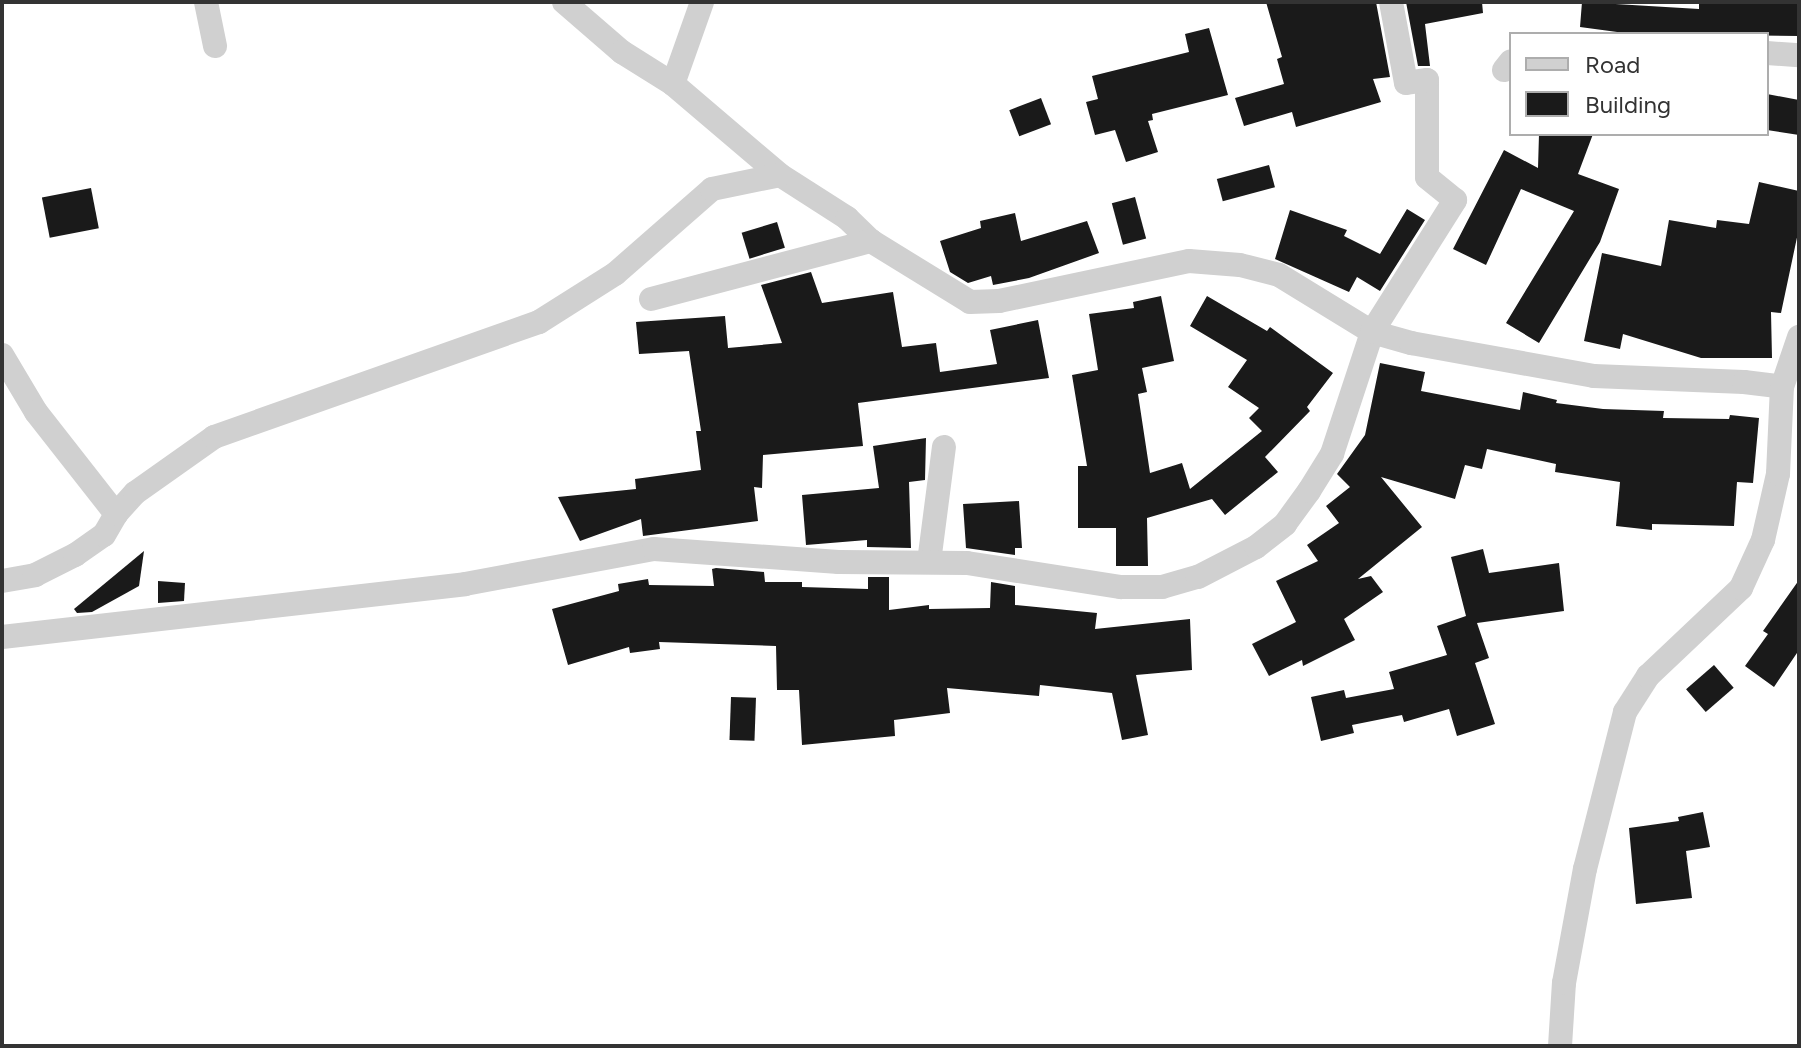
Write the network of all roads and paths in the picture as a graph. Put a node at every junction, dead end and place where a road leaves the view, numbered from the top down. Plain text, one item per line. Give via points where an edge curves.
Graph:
1 (206, 2) edge
2 (564, 2) edge
3 (702, 2) edge
4 (1391, 2) edge
5 (215, 46) dead end
6 (1769, 53) edge
7 (1799, 55) edge
8 (673, 84) junction
9 (780, 175) junction
10 (871, 241) junction
11 (651, 299) dead end
12 (1372, 332) junction
13 (1799, 337) edge
14 (2, 355) edge
15 (1782, 387) junction
16 (944, 447) dead end
17 (116, 514) junction
18 (929, 562) junction
19 (2, 581) edge
20 (2, 637) edge
21 (1560, 1046) edge

1 - 5 street
2 - 8 street via 622,52
3 - 8 street
4 - 12 street via 1406,83 1427,80 1427,177 1455,200
6 - 7 street
8 - 9 street
9 - 10 street via 847,218
9 - 17 street via 712,189 615,274 539,322 214,437 135,493
10 - 11 street
10 - 12 street via 970,302 999,301 1189,261 1279,275
12 - 15 street via 1594,376
12 - 18 street via 1332,454 1285,524 1233,559 1162,587 1121,587
13 - 15 street
14 - 17 street via 36,412
15 - 21 street via 1778,474 1763,540 1741,588 1648,676 1625,712 1585,869 1564,983
16 - 18 street
17 - 19 street via 104,535 75,555 35,575
18 - 20 street via 839,562 654,549 465,584

